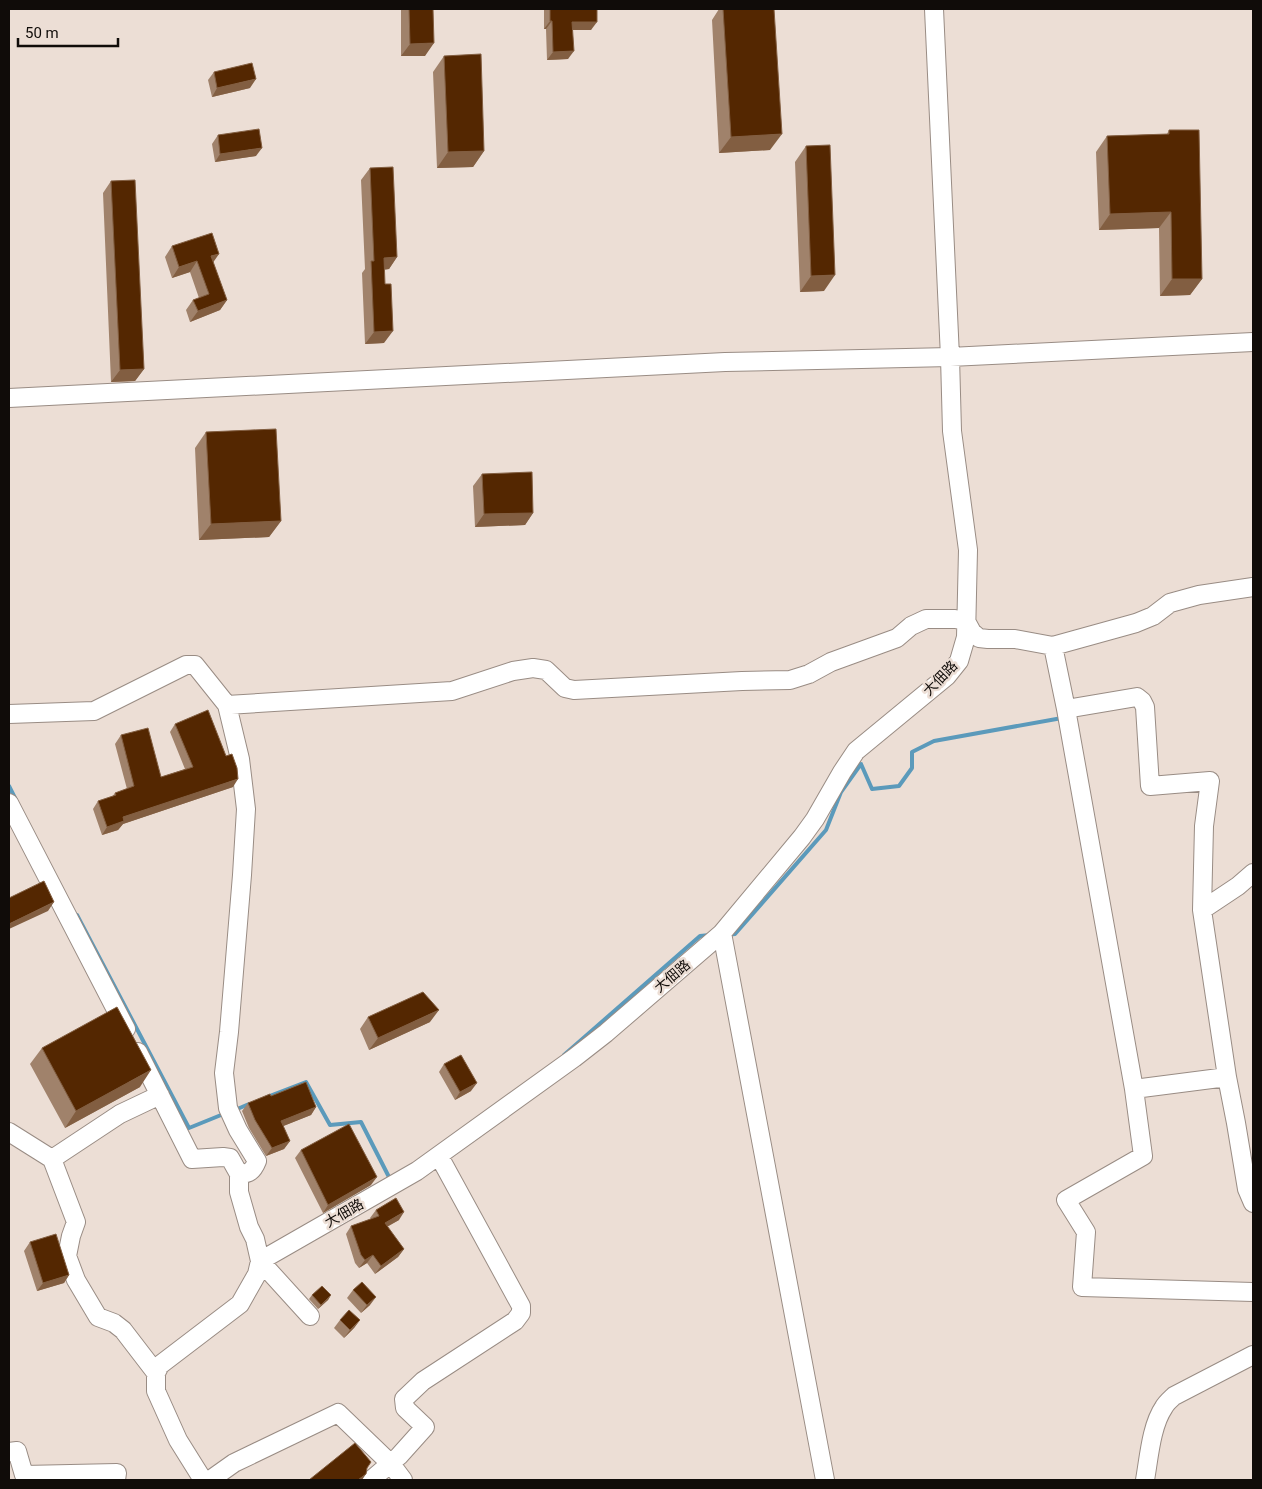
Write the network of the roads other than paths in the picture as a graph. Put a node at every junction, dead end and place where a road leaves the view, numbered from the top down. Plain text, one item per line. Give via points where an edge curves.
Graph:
1 (934, 9) edge
2 (1253, 342) edge
3 (950, 357) junction
4 (9, 398) edge
5 (1253, 587) edge
6 (966, 621) junction
7 (1053, 646) junction
8 (226, 705) junction
9 (1066, 709) junction
10 (9, 714) edge
11 (9, 803) edge
12 (1253, 873) edge
13 (1202, 910) junction
14 (722, 933) junction
15 (1227, 1077) junction
16 (1134, 1089) junction
17 (160, 1095) junction
18 (9, 1132) edge
19 (439, 1156) junction
20 (52, 1159) junction
21 (239, 1174) junction
22 (1253, 1203) edge
23 (260, 1262) junction
24 (1253, 1292) edge
25 (310, 1316) dead end
26 (1251, 1354) edge
27 (156, 1373) junction
28 (9, 1452) edge
29 (390, 1464) junction
30 (116, 1480) edge
31 (203, 1480) edge
32 (210, 1480) edge
33 (371, 1480) edge
34 (403, 1480) edge
35 (825, 1480) edge
36 (1145, 1480) edge

1 - 3 street, 大佃路
2 - 3 street
3 - 4 street via 725,362
3 - 6 street, 大佃路 via 952,431 968,550
5 - 7 street via 1199,595 1170,604 1136,623
6 - 7 street via 979,638 1015,638
6 - 8 street via 926,619 897,638 790,680 574,690 565,688 546,670 532,668 452,691
6 - 14 street, 大佃路 via 966,637 959,661 947,676 856,751 802,837
7 - 9 street
8 - 10 street via 195,665 186,665 94,711
8 - 21 street via 240,759 246,808 224,1073 228,1108 257,1161 250,1172
9 - 13 street via 1137,697 1145,707 1150,786 1210,780 1204,826
9 - 16 street
11 - 17 street
12 - 13 street
13 - 15 street
14 - 19 street, 大佃路 via 574,1058
14 - 35 street
15 - 16 street
15 - 22 street via 1247,1189
16 - 24 street via 1143,1156 1066,1200 1086,1232 1082,1287
17 - 20 street via 120,1114
17 - 21 street via 192,1159 230,1158
18 - 20 street
19 - 23 street, 大佃路
19 - 29 street via 521,1306 521,1313 516,1321 423,1381 404,1399 405,1408 425,1427
20 - 27 street via 76,1222 67,1256 76,1280 98,1317 123,1330
21 - 23 street via 239,1192
23 - 25 street
23 - 27 street via 240,1304 160,1365
26 - 36 street via 1174,1396 1164,1406 1153,1436
27 - 31 street via 156,1391 178,1440
28 - 30 street via 17,1451 24,1475 118,1473
29 - 32 street via 338,1413 234,1463
29 - 33 street
29 - 34 street

